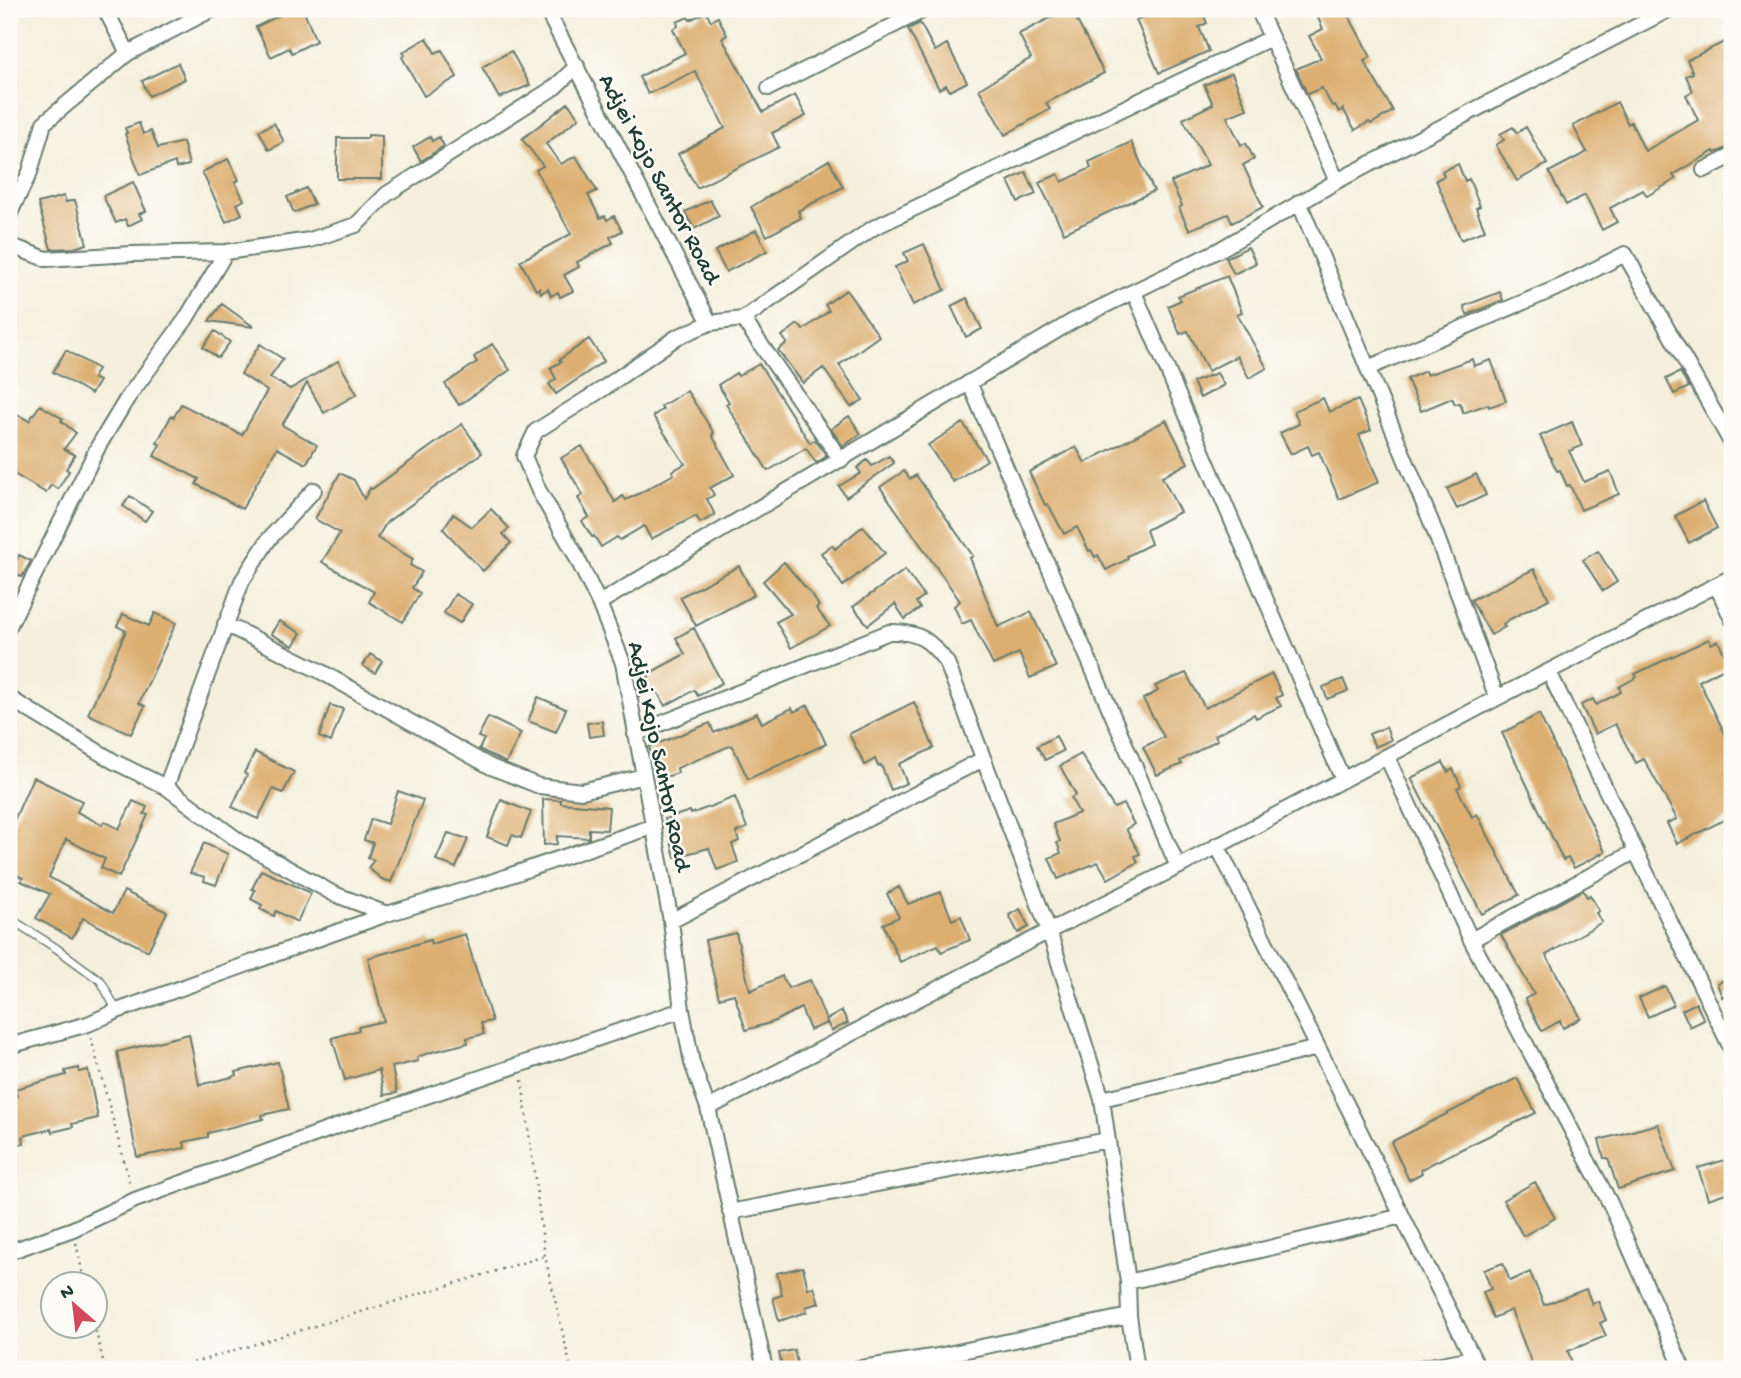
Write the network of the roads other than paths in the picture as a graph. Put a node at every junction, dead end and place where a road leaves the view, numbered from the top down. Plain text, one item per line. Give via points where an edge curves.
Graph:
1 (105, 9) edge
2 (213, 9) edge
3 (546, 9) edge
4 (926, 9) edge
5 (1258, 9) edge
6 (1670, 9) edge
7 (1272, 38) junction
8 (128, 53) junction
9 (577, 66) junction
10 (769, 88) dead end
11 (1732, 156) edge
12 (1704, 170) dead end
13 (1337, 181) junction
14 (1299, 202) junction
15 (9, 215) edge
16 (9, 244) edge
17 (226, 253) junction
18 (1134, 292) junction
19 (743, 319) junction
20 (710, 323) junction
21 (1368, 368) junction
22 (969, 382) junction
23 (1732, 444) edge
24 (842, 460) junction
25 (314, 490) dead end
26 (1732, 577) edge
27 (1717, 586) junction
28 (599, 603) junction
29 (1732, 618) edge
30 (225, 624) junction
31 (9, 626) edge
32 (1549, 672) junction
33 (9, 698) edge
34 (1497, 698) junction
35 (635, 734) junction
36 (1387, 757) junction
37 (983, 759) junction
38 (644, 776) junction
39 (1343, 780) junction
40 (166, 787) junction
41 (654, 826) junction
42 (1217, 845) junction
43 (1636, 851) junction
44 (1178, 867) junction
45 (387, 914) junction
46 (9, 918) edge
47 (671, 920) junction
48 (1049, 931) junction
49 (1471, 940) junction
50 (117, 1010) junction
51 (682, 1010) junction
52 (9, 1046) edge
53 (1318, 1048) junction
54 (1732, 1050) edge
55 (1102, 1099) junction
56 (708, 1108) junction
57 (1108, 1140) junction
58 (730, 1212) junction
59 (1402, 1216) junction
60 (9, 1252) edge
61 (1128, 1282) junction
62 (1129, 1316) junction
63 (1475, 1363) edge
64 (765, 1369) edge
65 (855, 1369) edge
66 (1137, 1369) edge
67 (1414, 1369) edge
68 (1683, 1369) edge

1 - 8 street
2 - 8 street
3 - 9 street, Adjei Kojo Santor Road
4 - 10 street
5 - 7 street
6 - 13 street
7 - 13 street
7 - 19 street via 873,228
8 - 15 street via 44,123 30,172
9 - 17 street via 555,87 387,194 356,225 310,240
9 - 20 street, Adjei Kojo Santor Road
11 - 12 street
13 - 14 street
14 - 18 street via 1219,250
14 - 21 street
16 - 17 street via 46,259
17 - 31 street via 99,445
18 - 22 street via 1073,321
18 - 39 street
19 - 20 street
19 - 24 street
20 - 28 street, Adjei Kojo Santor Road via 677,337 536,431 524,456
21 - 23 street via 1564,285 1625,254
21 - 34 street
22 - 24 street
22 - 44 street
24 - 28 street
25 - 30 street via 269,539 242,581
26 - 27 street
27 - 29 street
27 - 32 street
28 - 35 street, Adjei Kojo Santor Road via 623,663
30 - 38 street via 318,670 491,767 539,786 582,790
30 - 40 street
32 - 34 street
32 - 43 street
33 - 40 street
34 - 36 street
35 - 37 street via 889,632 908,631 935,647 947,663
35 - 38 street, Adjei Kojo Santor Road
36 - 39 street
36 - 49 street
37 - 47 street
37 - 48 street
38 - 41 street, Adjei Kojo Santor Road
39 - 42 street
40 - 45 street via 239,841 334,894
41 - 45 street
41 - 47 street, Adjei Kojo Santor Road
42 - 44 street
42 - 53 street
43 - 49 street
43 - 54 street
44 - 48 street
45 - 50 street
46 - 50 lane via 101,981
47 - 51 street, Adjei Kojo Santor Road
48 - 55 street
48 - 56 street
49 - 68 street via 1611,1203
50 - 52 street via 88,1024
51 - 56 street, Adjei Kojo Santor Road via 692,1063
51 - 60 street via 355,1119
53 - 55 street
53 - 59 street
55 - 57 street
56 - 58 street, Adjei Kojo Santor Road
57 - 58 street
57 - 61 street
58 - 64 street, Adjei Kojo Santor Road
59 - 61 street
59 - 63 street
61 - 62 street
62 - 65 street
62 - 66 street
63 - 67 street

